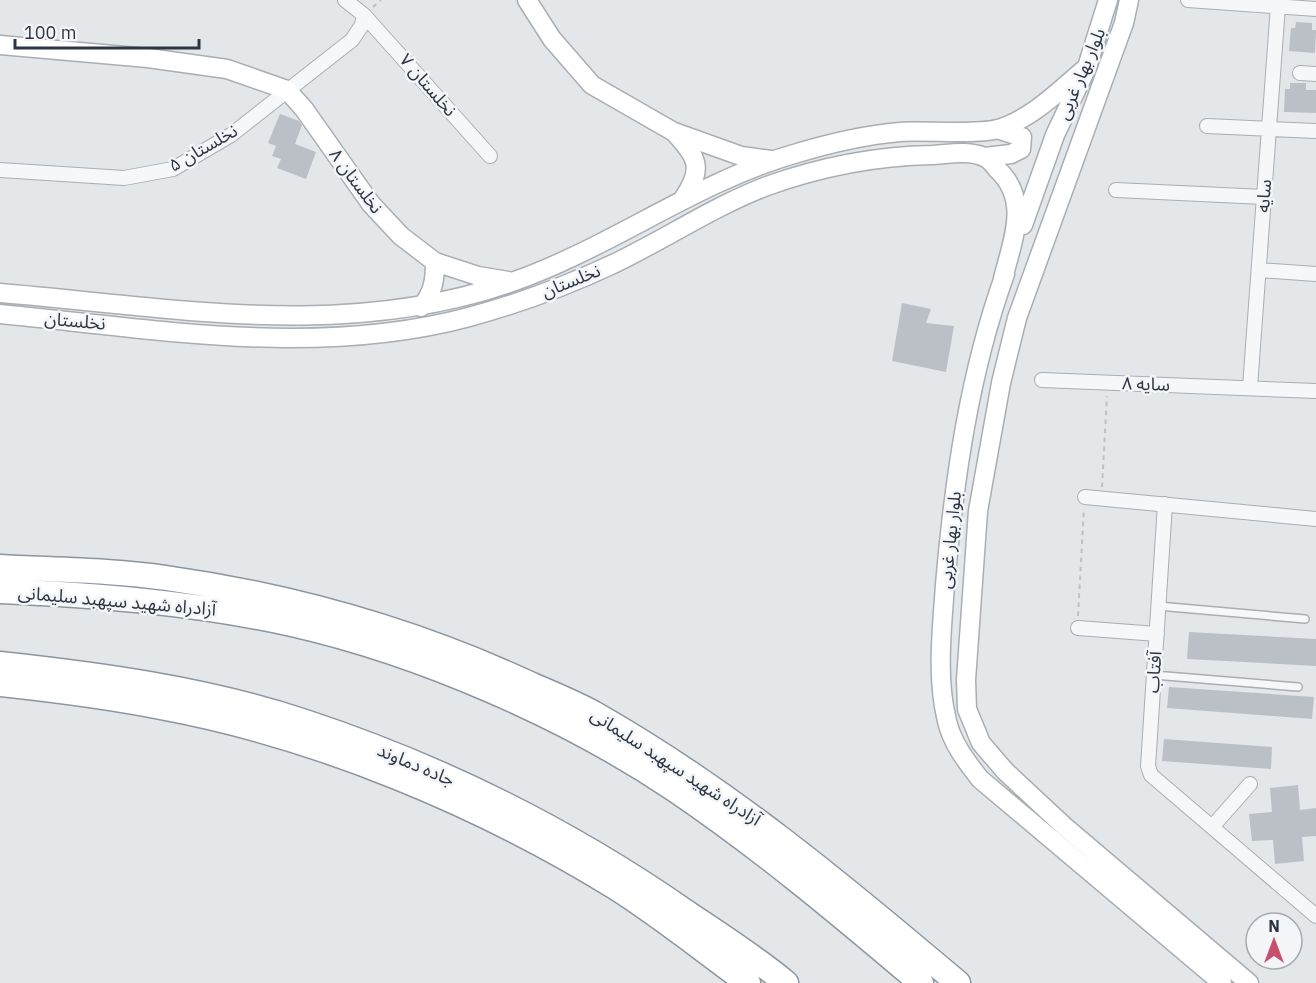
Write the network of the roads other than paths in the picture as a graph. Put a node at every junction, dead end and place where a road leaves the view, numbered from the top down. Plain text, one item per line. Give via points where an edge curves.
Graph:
1 (345, 0) edge
2 (527, 0) edge
3 (1108, 0) edge
4 (1129, 0) edge
5 (1188, 0) edge
6 (1301, 4) edge
7 (1278, 6) junction
8 (1316, 9) edge
9 (364, 15) junction
10 (0, 45) edge
11 (1087, 67) junction
12 (1300, 73) dead end
13 (1316, 74) edge
14 (287, 90) junction
15 (1207, 126) dead end
16 (997, 129) junction
17 (1269, 129) junction
18 (1316, 131) edge
19 (674, 132) junction
20 (490, 156) dead end
21 (985, 157) junction
22 (772, 160) junction
23 (0, 170) edge
24 (1116, 190) dead end
25 (1264, 197) junction
26 (683, 200) junction
27 (435, 262) junction
28 (1259, 270) junction
29 (1316, 274) edge
30 (512, 282) junction
31 (1002, 283) junction
32 (0, 293) edge
33 (421, 307) junction
34 (0, 314) edge
35 (1042, 380) dead end
36 (1250, 387) junction
37 (1316, 391) edge
38 (1085, 497) road end
39 (1165, 504) junction
40 (1316, 519) edge
41 (0, 567) edge
42 (0, 591) edge
43 (1158, 606) junction
44 (1305, 619) dead end
45 (1078, 628) road end
46 (1157, 634) junction
47 (0, 664) edge
48 (1154, 675) junction
49 (0, 684) edge
50 (1298, 687) dead end
51 (1250, 784) dead end
52 (1212, 827) junction
53 (1316, 916) edge
54 (748, 983) edge
55 (786, 983) edge
56 (921, 983) edge
57 (958, 983) edge
58 (1222, 983) edge
59 (1249, 983) edge

1 - 9 street, نخلستان ۷
2 - 19 street via 552,39 592,85
3 - 11 street, بلوار بهار غربی
4 - 59 street, بلوار بهار غربی via 1017,318 1001,383 978,511 967,709 981,743 1005,771
5 - 7 street
6 - 7 street
6 - 8 street
7 - 17 street, سایه
9 - 14 street, نخلستان ۵ via 352,40
9 - 20 street, نخلستان ۷
10 - 14 street via 227,69
11 - 16 street, نخلستان via 1035,110
11 - 31 street, بلوار بهار غربی via 1055,135
12 - 13 street
14 - 23 street, نخلستان ۵ via 231,135 173,169 124,178
14 - 27 street, نخلستان ۸ via 371,204 401,236
15 - 17 street
16 - 21 street, نخلستان via 1022,137 1021,149
16 - 22 street, نخلستان via 898,132
17 - 18 street
17 - 25 street, سایه
19 - 22 street via 741,156
19 - 26 street via 692,153 697,167 695,182
21 - 31 street via 1014,191 1018,207
21 - 34 street, نخلستان via 898,156 817,170 765,187 693,220 612,265 524,300 468,318 392,332 302,339 235,336
22 - 26 street, نخلستان
24 - 25 street
25 - 28 street, سایه
26 - 30 street, نخلستان via 612,238
27 - 30 street, نخلستان ۸
27 - 33 street via 430,296
28 - 29 street
28 - 36 street, سایه
30 - 33 street, نخلستان
31 - 58 street, بلوار بهار غربی via 972,390 952,502 941,634 942,699 947,721 957,746 980,779
32 - 33 street, نخلستان via 234,315 300,317
35 - 36 street, سایه ۸
36 - 37 street, سایه ۸
38 - 39 street
39 - 40 street
39 - 43 street, آفتاب
41 - 57 highway, آزادراه شهید سپهبد سلیمانی via 163,578 231,588 363,620 496,668 593,713 684,768 768,827
42 - 56 highway, آزادراه شهید سپهبد سلیمانی via 161,602 293,624 488,689 581,734 671,788 754,846
43 - 44 lane
43 - 46 street, آفتاب
45 - 46 street
46 - 48 street, آفتاب
47 - 55 highway, جاده دماوند via 173,688 301,720 403,758 503,802 627,871
48 - 50 lane
48 - 52 street, آفتاب via 1148,766 1151,775
49 - 54 highway, جاده دماوند via 169,708 295,740 393,776 494,820 616,888
51 - 52 street
52 - 53 street, آفتاب

